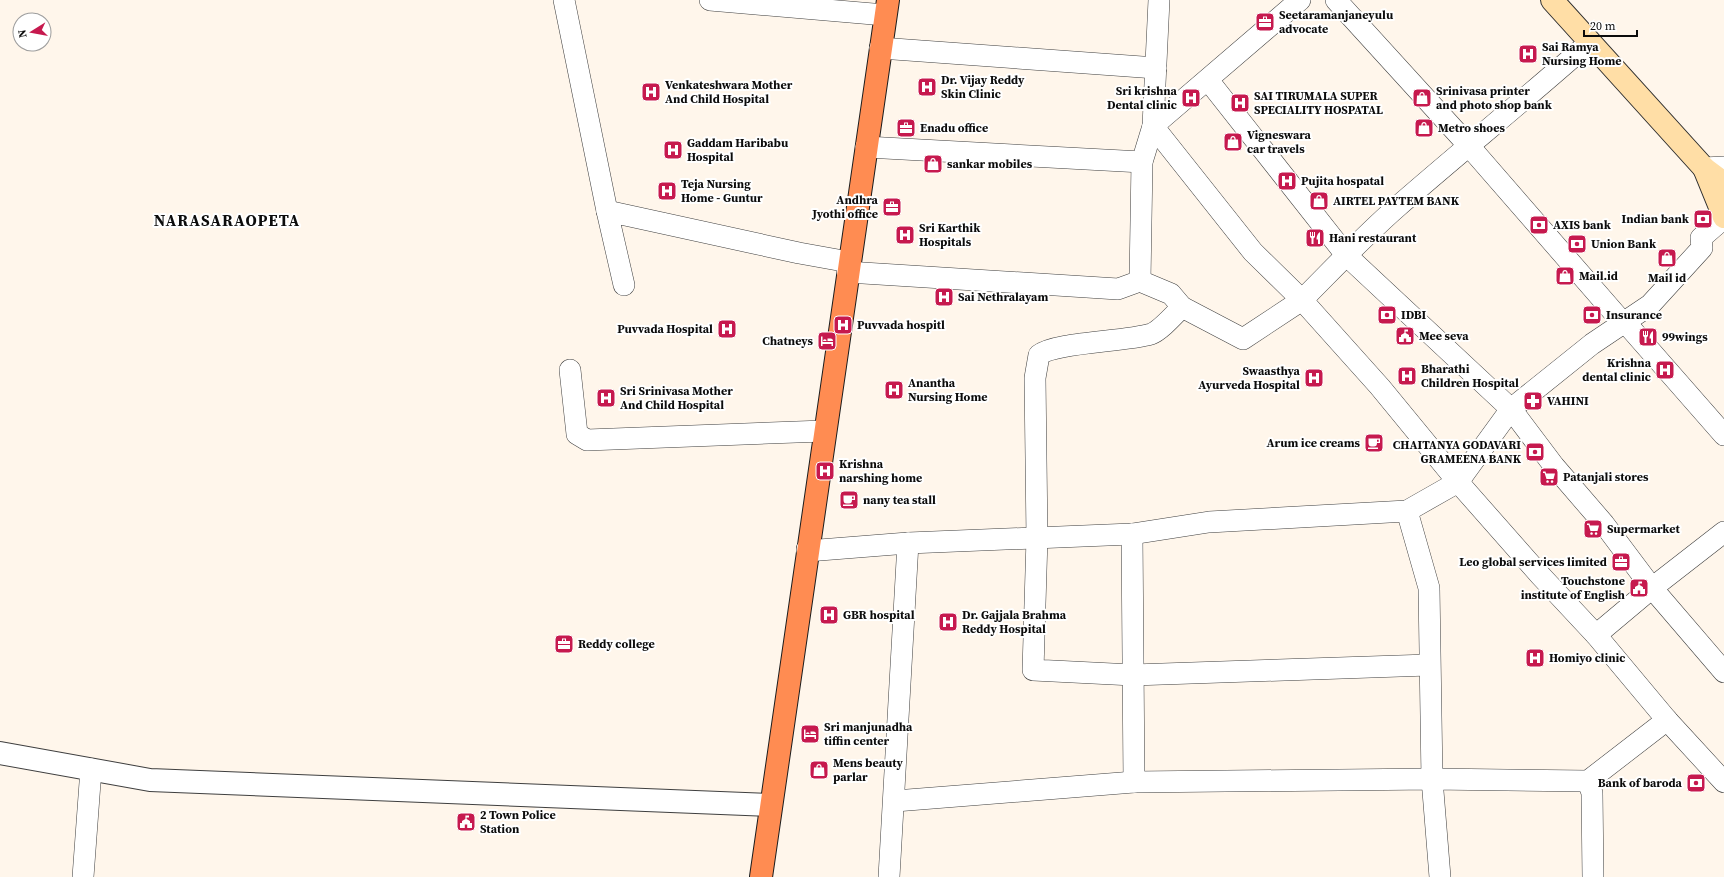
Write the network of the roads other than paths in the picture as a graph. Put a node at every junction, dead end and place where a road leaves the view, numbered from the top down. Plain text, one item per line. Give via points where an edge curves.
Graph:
1 (564, 0) edge
2 (710, 0) edge
3 (1159, 0) edge
4 (1300, 0) edge
5 (1336, 0) edge
6 (1552, 0) edge
7 (886, 7) edge
8 (1590, 42) junction
9 (880, 48) junction
10 (1156, 68) junction
11 (1208, 80) junction
12 (1153, 126) junction
13 (1469, 146) junction
14 (866, 148) junction
15 (1142, 162) junction
16 (1714, 167) edge
17 (1724, 182) edge
18 (607, 211) junction
19 (1724, 218) edge
20 (1346, 255) junction
21 (848, 267) junction
22 (1140, 281) junction
23 (624, 285) dead end
24 (1302, 300) junction
25 (1182, 307) junction
26 (1623, 323) junction
27 (570, 370) dead end
28 (1511, 409) junction
29 (824, 431) junction
30 (1724, 435) edge
31 (1458, 482) junction
32 (1408, 511) junction
33 (1724, 532) edge
34 (1132, 534) junction
35 (1037, 538) junction
36 (908, 543) junction
37 (807, 550) junction
38 (1652, 588) junction
39 (1596, 634) junction
40 (1429, 665) junction
41 (1724, 672) edge
42 (1133, 675) junction
43 (1667, 720) junction
44 (0, 753) edge
45 (91, 769) junction
46 (1432, 779) junction
47 (1588, 781) junction
48 (1134, 782) junction
49 (1724, 782) edge
50 (895, 801) junction
51 (770, 805) junction
52 (83, 877) edge
53 (761, 877) edge
54 (889, 877) edge
55 (1440, 877) edge
56 (1593, 877) edge

1 - 18 street
2 - 7 street
3 - 10 street
4 - 11 street
5 - 13 street
6 - 8 main road
7 - 9 highway
8 - 13 street
8 - 16 main road
9 - 10 street
9 - 14 highway
10 - 12 street
11 - 12 street
11 - 20 street
12 - 15 street
12 - 24 street via 1253,252
13 - 20 street
13 - 26 street
14 - 15 street
14 - 21 highway
15 - 22 street
16 - 17 main road
16 - 19 main road
18 - 21 street via 799,253
18 - 23 street
19 - 26 street via 1701,238 1702,248 1650,305
20 - 24 street
20 - 28 street
21 - 22 street via 1118,289
21 - 29 highway
22 - 25 street via 1171,294
24 - 25 street via 1243,339
24 - 31 street via 1380,387
25 - 35 street via 1153,333 1069,346 1044,351 1039,355 1035,378
26 - 28 street via 1592,344
26 - 30 street via 1625,322
27 - 29 street via 577,434 587,440
28 - 31 street
28 - 38 street
29 - 37 highway
31 - 32 street
31 - 39 street via 1540,576
32 - 34 street via 1209,522
32 - 40 street via 1429,588
33 - 38 street
34 - 35 street
34 - 42 street
35 - 36 street
35 - 42 street via 1033,670
36 - 37 street
36 - 50 street
37 - 51 highway
38 - 39 street
38 - 41 street
39 - 43 street
40 - 42 street
40 - 46 street
42 - 48 street
43 - 47 street
43 - 49 street
44 - 45 street
45 - 51 street via 150,780
45 - 52 street
46 - 47 street
46 - 48 street
46 - 55 street
47 - 56 street via 1592,793
48 - 50 street
50 - 54 street
51 - 53 highway

